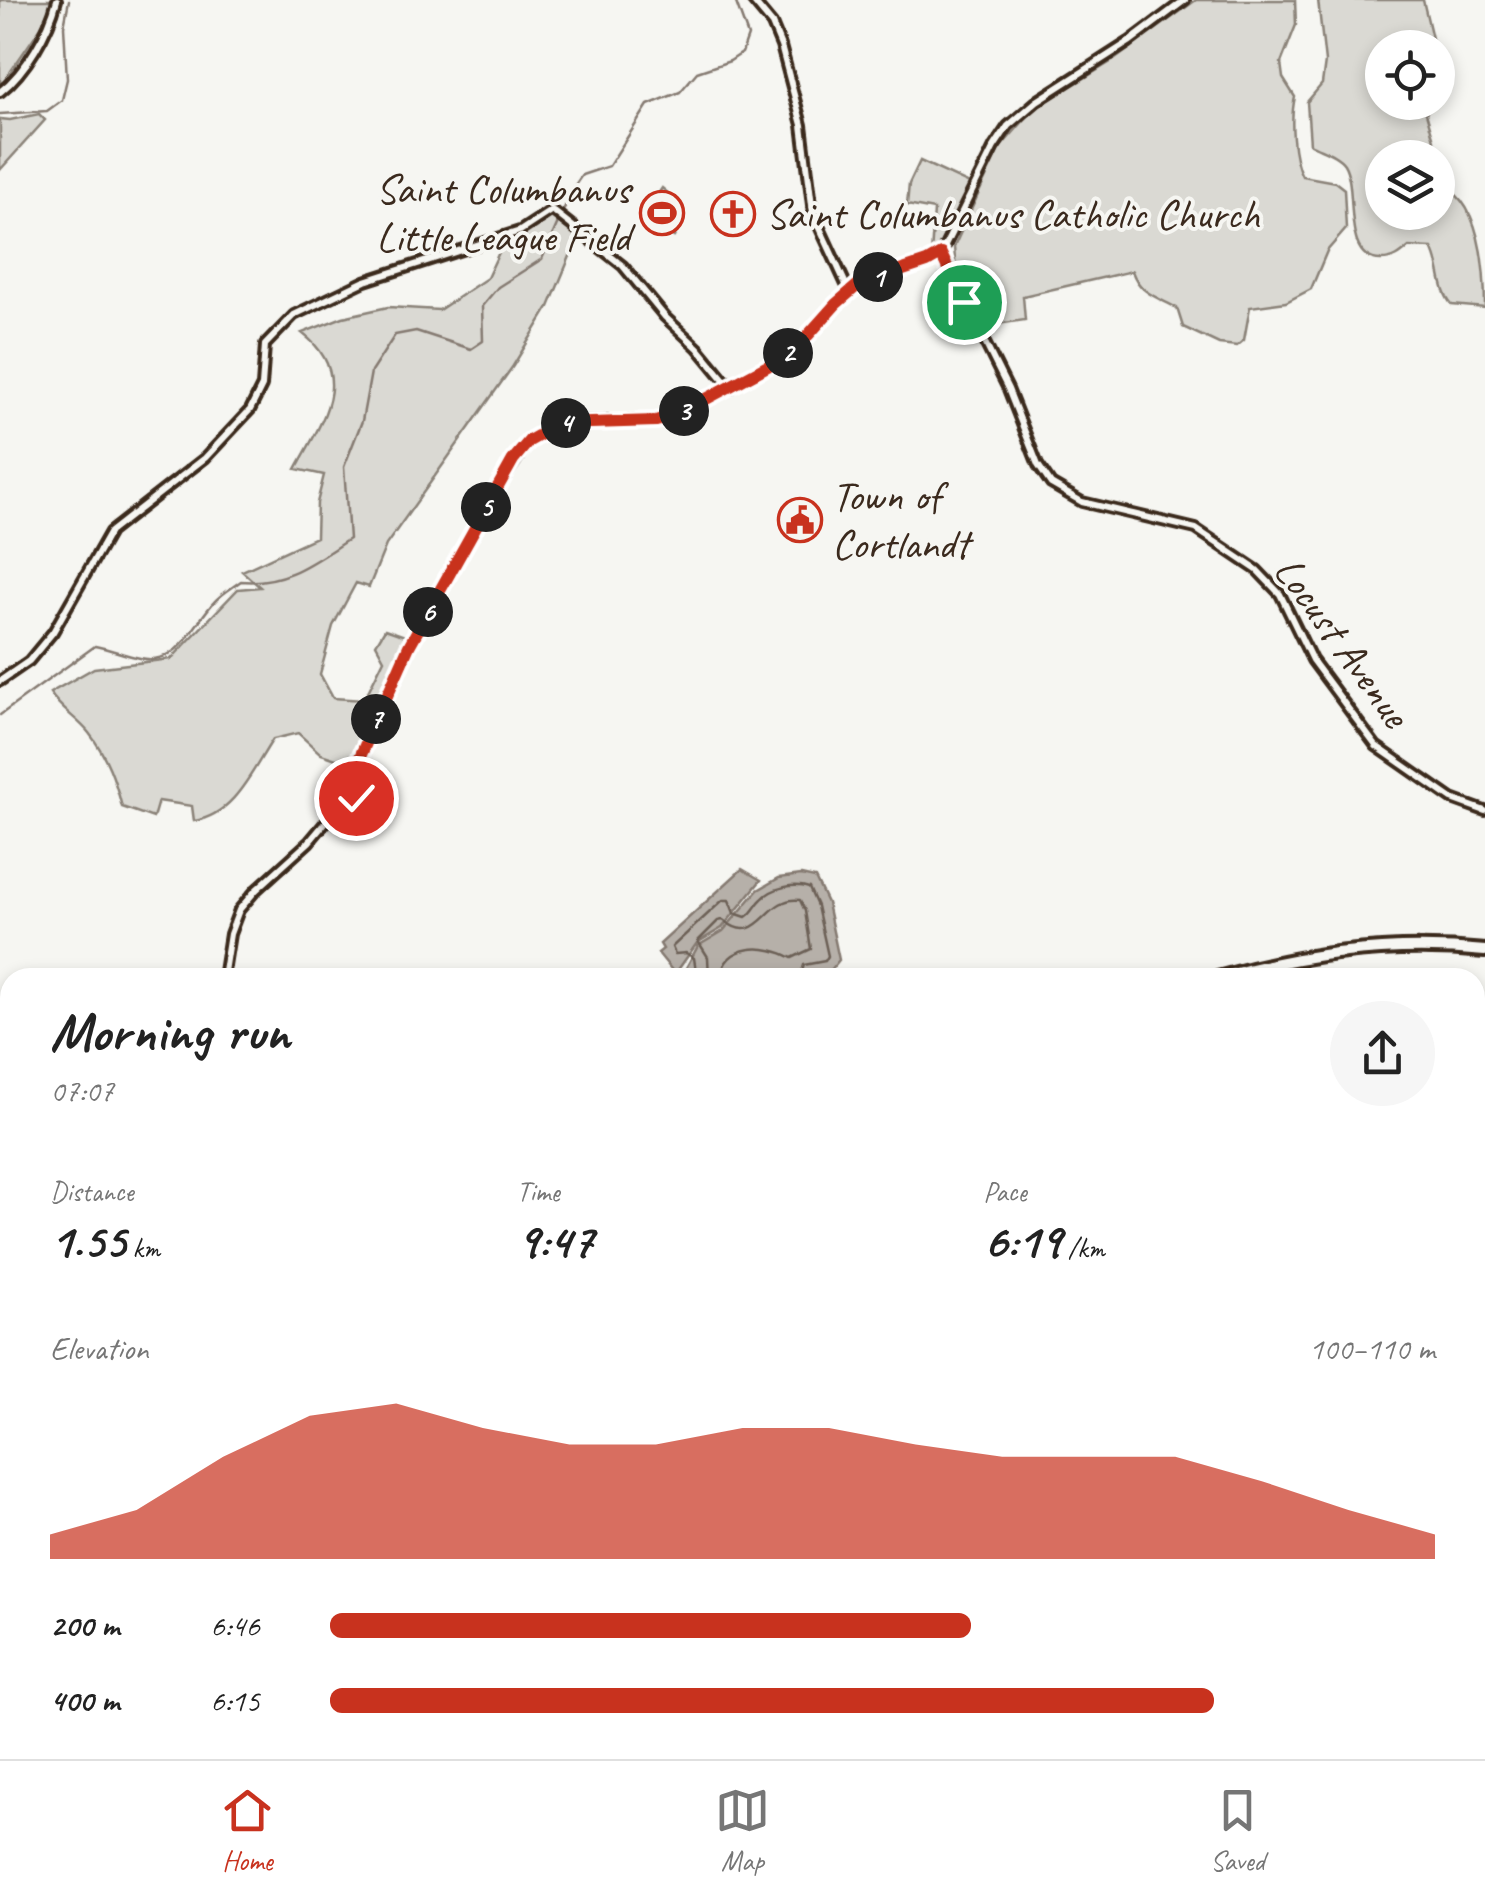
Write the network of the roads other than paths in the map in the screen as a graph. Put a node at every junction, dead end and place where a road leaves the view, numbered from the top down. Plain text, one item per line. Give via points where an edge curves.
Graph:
1 (58, 0) edge
2 (752, 0) edge
3 (1186, 0) edge
4 (0, 92) edge
5 (941, 254) junction
6 (849, 291) junction
7 (731, 388) junction
8 (0, 681) edge
9 (348, 784) junction
10 (333, 810) junction
11 (1485, 810) edge
12 (1485, 954) edge
13 (225, 968) edge
14 (1255, 968) edge
15 (1281, 968) edge

1 - 4 street via 28,58
2 - 6 street via 781,46 802,125 813,212
3 - 5 street via 1008,126
5 - 6 street
5 - 11 street, Locust Avenue via 1050,484 1082,502 1196,529 1257,570 1280,594 1312,660 1376,746 1452,799
6 - 7 street via 794,349
7 - 8 street via 623,266 555,212 520,231 366,281 294,315 265,345 262,386 250,410 205,458 110,532 54,632
7 - 9 street via 656,421 576,421 529,441 409,646
9 - 10 street
9 - 10 street via 360,800
10 - 13 street via 239,910
12 - 14 highway via 1434,948 1346,952
12 - 15 highway via 1364,956

